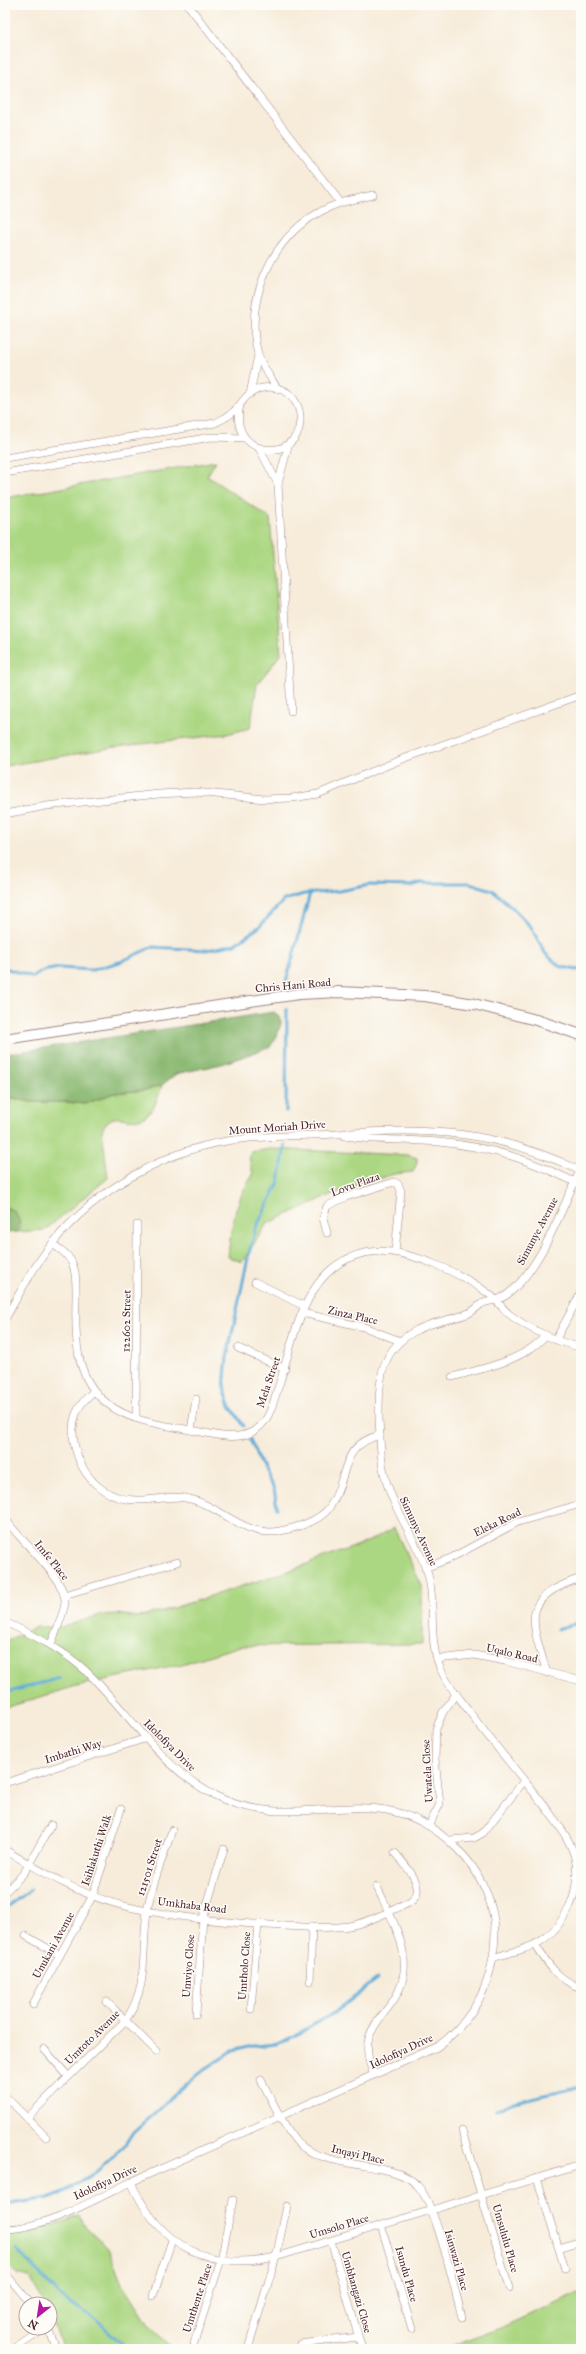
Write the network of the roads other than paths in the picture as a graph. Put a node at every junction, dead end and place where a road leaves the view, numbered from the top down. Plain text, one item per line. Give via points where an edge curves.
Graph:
1 (188, 5) edge
2 (373, 195) dead end
3 (340, 202) junction
4 (258, 355) junction
5 (277, 388) junction
6 (250, 394) junction
7 (240, 405) junction
8 (245, 438) junction
9 (289, 443) junction
10 (259, 448) junction
11 (5, 458) edge
12 (5, 473) edge
13 (278, 484) junction
14 (581, 695) edge
15 (291, 711) dead end
16 (5, 814) edge
17 (581, 1035) edge
18 (5, 1039) edge
19 (335, 1134) junction
20 (580, 1171) edge
21 (578, 1184) edge
22 (137, 1225) dead end
23 (327, 1233) dead end
24 (52, 1244) junction
25 (395, 1252) junction
26 (255, 1282) dead end
27 (581, 1293) edge
28 (498, 1302) junction
29 (304, 1306) junction
30 (302, 1313) junction
31 (5, 1319) edge
32 (546, 1335) junction
33 (556, 1339) junction
34 (400, 1341) junction
35 (581, 1347) edge
36 (238, 1348) dead end
37 (285, 1369) junction
38 (452, 1377) dead end
39 (94, 1391) junction
40 (196, 1399) dead end
41 (136, 1418) junction
42 (191, 1430) junction
43 (380, 1435) junction
44 (581, 1504) edge
45 (5, 1518) edge
46 (177, 1562) dead end
47 (426, 1568) junction
48 (581, 1578) edge
49 (64, 1594) junction
50 (5, 1622) edge
51 (51, 1644) junction
52 (437, 1659) junction
53 (547, 1672) junction
54 (581, 1682) edge
55 (456, 1694) junction
56 (147, 1738) junction
57 (524, 1781) junction
58 (5, 1784) edge
59 (121, 1809) dead end
60 (51, 1825) dead end
61 (429, 1825) junction
62 (172, 1830) dead end
63 (450, 1840) junction
64 (224, 1849) dead end
65 (5, 1850) edge
66 (395, 1853) dead end
67 (29, 1864) junction
68 (377, 1887) dead end
69 (5, 1892) edge
70 (92, 1897) junction
71 (147, 1910) junction
72 (388, 1912) junction
73 (203, 1918) junction
74 (258, 1924) junction
75 (312, 1927) junction
76 (26, 1936) dead end
77 (536, 1946) junction
78 (60, 1955) junction
79 (495, 1957) junction
80 (310, 1980) dead end
81 (581, 1988) edge
82 (108, 2002) dead end
83 (33, 2004) dead end
84 (251, 2009) dead end
85 (196, 2014) dead end
86 (125, 2021) junction
87 (44, 2049) dead end
88 (156, 2051) dead end
89 (374, 2075) junction
90 (68, 2076) junction
91 (261, 2080) dead end
92 (5, 2096) edge
93 (282, 2116) junction
94 (27, 2118) junction
95 (462, 2131) dead end
96 (46, 2136) dead end
97 (581, 2165) edge
98 (537, 2178) junction
99 (130, 2182) junction
100 (482, 2194) junction
101 (233, 2200) dead end
102 (287, 2206) dead end
103 (431, 2210) junction
104 (381, 2225) junction
105 (5, 2229) edge
106 (172, 2240) junction
107 (331, 2241) junction
108 (581, 2241) edge
109 (559, 2248) junction
110 (276, 2258) junction
111 (221, 2260) junction
112 (565, 2269) dead end
113 (5, 2273) edge
114 (509, 2288) dead end
115 (24, 2296) edge
116 (153, 2296) dead end
117 (462, 2316) dead end
118 (412, 2330) dead end
119 (34, 2336) edge
120 (50, 2336) edge
121 (358, 2337) junction
122 (194, 2343) dead end
123 (300, 2344) dead end
124 (14, 2349) edge
125 (56, 2349) edge
126 (248, 2349) edge
127 (362, 2349) edge

1 - 3 street
2 - 3 street
3 - 4 street via 298,227 281,246 270,264 256,302
4 - 5 street
4 - 6 street
5 - 6 street via 263,387
5 - 9 street via 292,396 301,415 298,430
6 - 7 street
7 - 8 street via 238,426
7 - 11 street via 225,418 207,425
8 - 10 street
8 - 12 street via 211,437
9 - 10 street via 269,450
9 - 13 street
10 - 13 street
13 - 15 street
14 - 16 street via 400,760 318,794 265,799 195,792 159,794 46,806
17 - 18 main road, Chris Hani Road via 474,1004 425,996 339,992 260,999
19 - 20 street, Mount Moriah Drive via 392,1130 468,1135 527,1148
19 - 21 street, Mount Moriah Drive via 360,1138 439,1142 507,1153 550,1169
19 - 24 street, Mount Moriah Drive via 241,1139 209,1145 159,1163 112,1190 88,1208
20 - 21 street, Simunye Avenue
21 - 28 street, Simunye Avenue via 529,1270 519,1284
22 - 41 street, 122602 Street
23 - 25 street, Lovu Plaza via 322,1218 327,1206 346,1197 394,1182 401,1191
24 - 31 street, Mount Moriah Drive
24 - 39 street, Mela Street via 62,1251 73,1265 76,1289 76,1349 80,1364
25 - 28 street, Mela Street via 467,1280
25 - 29 street, Mela Street via 360,1254 339,1263 320,1280
26 - 29 street
27 - 33 street
28 - 32 street, Mela Street via 510,1315
28 - 34 street, Simunye Avenue via 483,1303 470,1313 419,1328
29 - 30 street, Mela Street
30 - 34 street, Zinza Place via 364,1327
30 - 37 street, Mela Street
32 - 33 street, Mela Street
32 - 38 street via 539,1343 512,1358
33 - 35 street, Mela Street
34 - 43 street, Simunye Avenue via 389,1354 379,1379
36 - 37 street
37 - 42 street, Mela Street via 271,1410 264,1423 255,1430 243,1435 229,1436
39 - 41 street, Mela Street via 110,1406
39 - 43 street via 79,1406 73,1426 79,1461 95,1484 113,1496 132,1500 179,1496 195,1500 260,1532 287,1529 328,1509 354,1449 367,1439
40 - 42 street
41 - 42 street, Mela Street
43 - 47 street, Simunye Avenue via 388,1488
44 - 47 street, Eleka Road via 518,1522 451,1558
45 - 49 street, Imfe Place via 50,1572
46 - 49 street
47 - 52 street, Simunye Avenue via 431,1588 433,1649
48 - 53 street via 550,1590 538,1604 534,1626
49 - 51 street, Imfe Place via 63,1610
50 - 51 street, Idolofiya Drive
51 - 56 street, Idolofiya Drive via 87,1672
52 - 53 street, Uqalo Road via 474,1655
52 - 55 street, Simunye Avenue via 446,1681
53 - 54 street, Uqalo Road
55 - 57 street, Simunye Avenue
55 - 61 street, Uwatela Close via 443,1712 436,1729 435,1759 440,1804
56 - 58 street, Imbathi Way
56 - 61 street, Idolofiya Drive via 191,1781 215,1796 241,1806 265,1811 370,1807 392,1811
57 - 63 street via 482,1833 474,1838
57 - 77 street, Simunye Avenue via 561,1828 576,1863 572,1902 562,1922 552,1934
59 - 70 street, Isihlakuthi Walk
60 - 67 street
61 - 63 street, Idolofiya Drive
62 - 71 street, 121501 Street
63 - 79 street, Idolofiya Drive via 470,1862 486,1893 495,1929
64 - 73 street, Umviyo Close
65 - 67 street, Umkhaba Road
66 - 72 street, Umkhaba Road via 414,1880 417,1893 412,1900
67 - 69 street via 19,1880
67 - 70 street, Umkhaba Road
68 - 72 street
70 - 71 street, Umkhaba Road
70 - 78 street, Unukani Avenue
71 - 73 street, Umkhaba Road
71 - 86 street, Umtoto Avenue via 140,1993 134,2009
72 - 75 street, Umkhaba Road via 349,1926
72 - 89 street via 402,1948 405,1969 398,1991 372,2028 368,2038 367,2055
73 - 74 street, Umkhaba Road
73 - 85 street, Umviyo Close
74 - 75 street, Umkhaba Road
74 - 84 street, Umtholo Close
75 - 80 street
76 - 78 street
77 - 79 street, Simunye Avenue
77 - 81 street via 548,1964 567,1983
78 - 83 street, Unukani Avenue
79 - 89 street, Idolofiya Drive via 481,1998 453,2035 431,2050
82 - 86 street
86 - 88 street
86 - 90 street, Umtoto Avenue
87 - 90 street
89 - 93 street, Idolofiya Drive
90 - 94 street, Umtoto Avenue
91 - 93 street, Inqayi Place
92 - 94 street
93 - 99 street, Idolofiya Drive
93 - 103 street, Inqayi Place via 292,2134 306,2149 326,2158 403,2176 416,2184
94 - 96 street
95 - 100 street, Umsululu Place
97 - 98 street, Umsolo Place
98 - 100 street, Umsolo Place
98 - 109 street
99 - 105 street, Idolofiya Drive via 57,2216 29,2226
99 - 106 street, Umsolo Place via 150,2217
100 - 103 street, Umsolo Place
100 - 114 street, Umsululu Place
101 - 111 street, Umthente Place
102 - 110 street
103 - 104 street, Umsolo Place
103 - 117 street, Isinwazi Place
104 - 107 street, Umsolo Place
104 - 118 street, Isundu Place
106 - 111 street, Umsolo Place via 190,2250
106 - 116 street
107 - 110 street, Umsolo Place
107 - 121 street, Umbhangazi Close
108 - 109 street
109 - 112 street
110 - 111 street, Umsolo Place via 251,2261
110 - 126 street
111 - 122 street, Umthente Place
113 - 115 street
119 - 124 street
120 - 125 street
121 - 123 street
121 - 127 street, Umbhangazi Close

